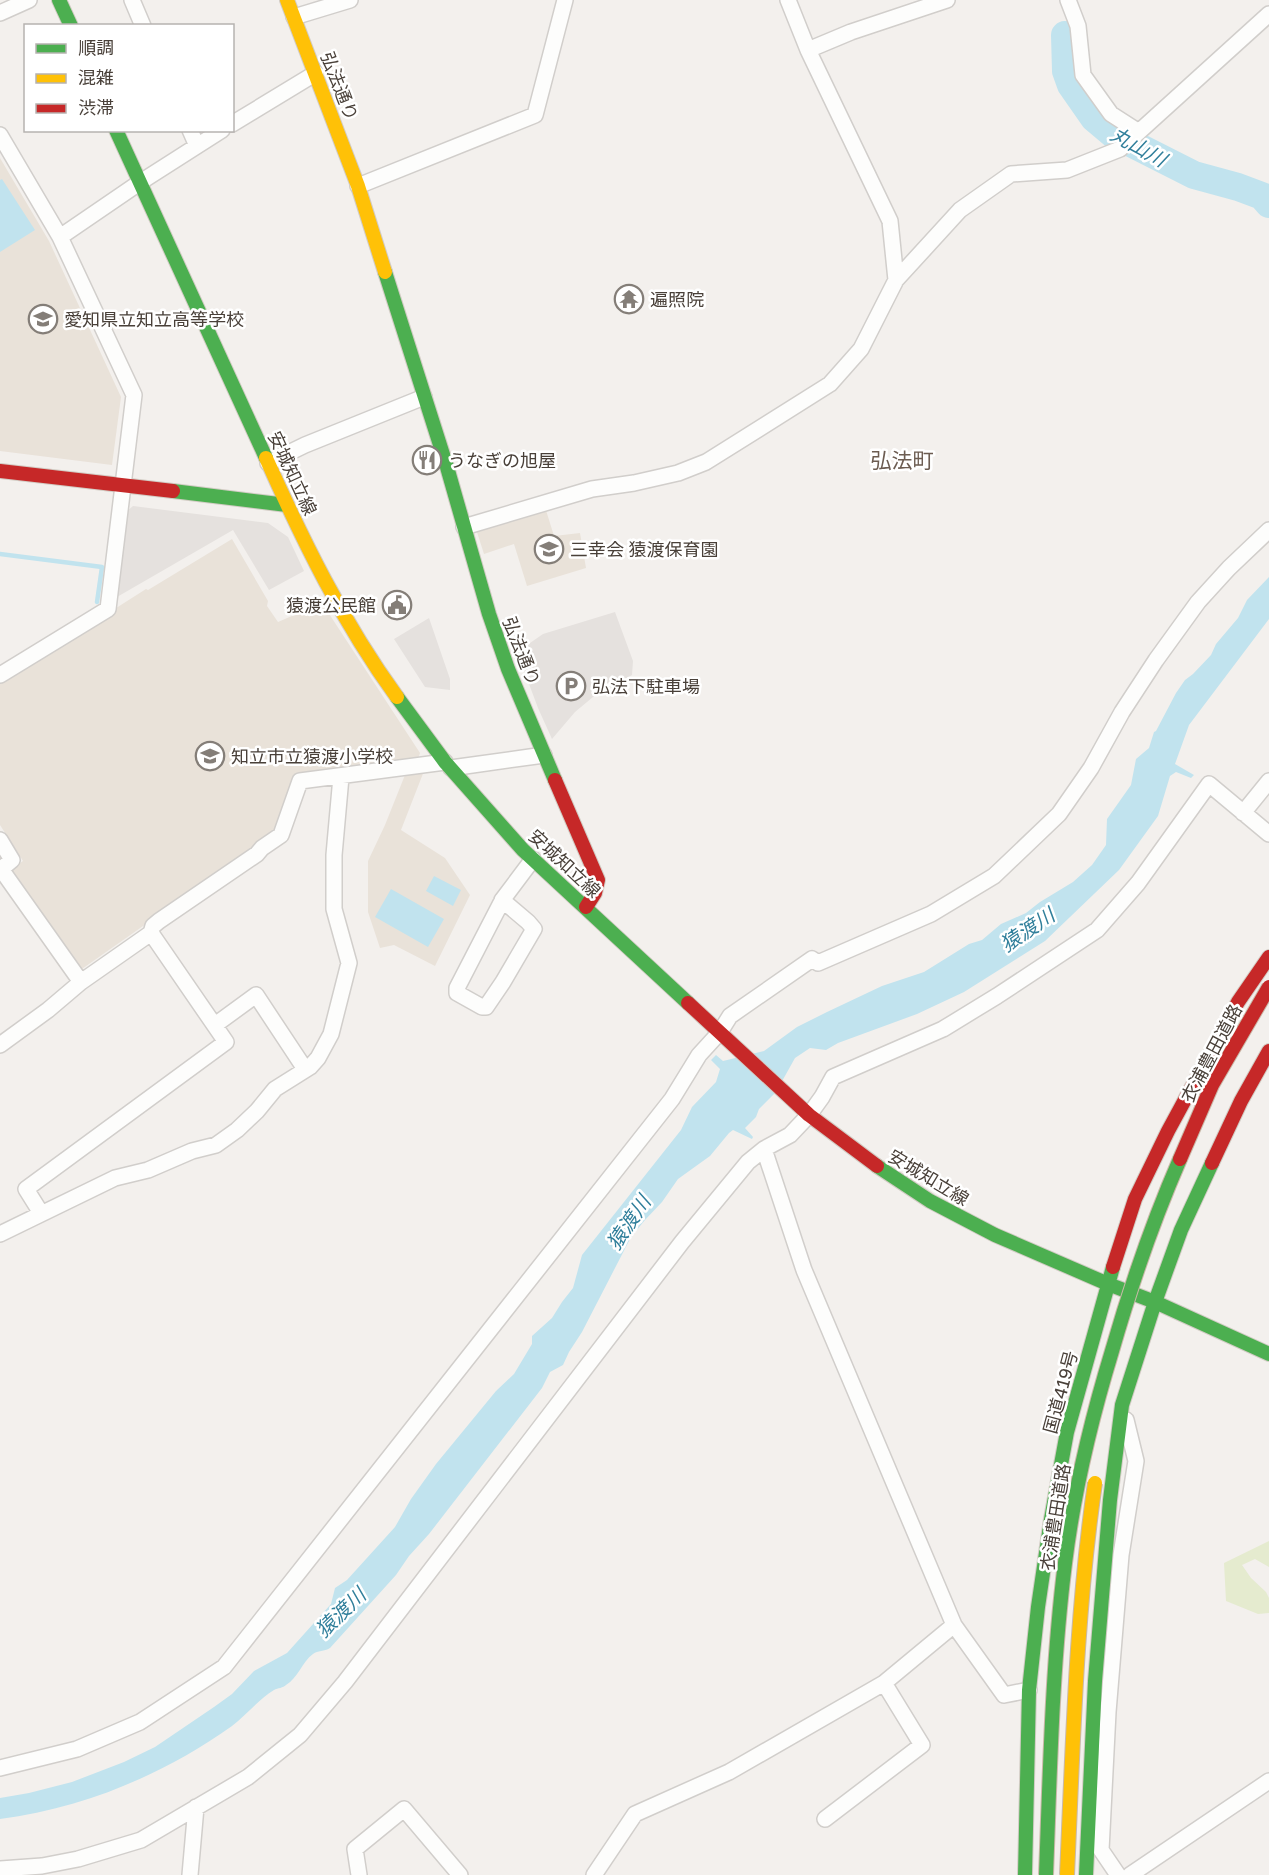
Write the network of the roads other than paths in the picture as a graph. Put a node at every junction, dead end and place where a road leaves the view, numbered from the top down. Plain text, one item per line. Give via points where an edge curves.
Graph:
1 (29, 0) edge
2 (59, 0) edge
3 (132, 0) edge
4 (287, 0) edge
5 (350, 0) edge
6 (565, 0) edge
7 (788, 0) edge
8 (947, 0) edge
9 (1068, 0) edge
10 (0, 13) edge
11 (1269, 14) edge
12 (294, 17) junction
13 (69, 24) edge
14 (142, 24) edge
15 (808, 50) junction
16 (316, 73) junction
17 (234, 123) edge
18 (117, 132) edge
19 (191, 132) edge
20 (219, 132) edge
21 (1138, 132) junction
22 (0, 135) edge
23 (197, 146) junction
24 (139, 183) junction
25 (358, 186) junction
26 (60, 237) junction
27 (896, 280) junction
28 (423, 398) junction
29 (268, 463) junction
30 (0, 471) edge
31 (122, 486) junction
32 (287, 505) junction
33 (464, 527) junction
34 (1269, 530) edge
35 (0, 675) edge
36 (544, 755) junction
37 (448, 765) junction
38 (341, 777) junction
39 (1269, 781) edge
40 (1243, 813) junction
41 (1269, 834) edge
42 (0, 840) edge
43 (533, 859) junction
44 (0, 870) edge
45 (502, 900) junction
46 (585, 907) junction
47 (151, 933) junction
48 (1269, 957) edge
49 (81, 982) junction
50 (1269, 987) edge
51 (215, 1024) junction
52 (724, 1035) junction
53 (0, 1045) edge
54 (1269, 1051) edge
55 (305, 1069) junction
56 (806, 1112) junction
57 (1210, 1124) dead end
58 (764, 1149) junction
59 (1186, 1178) dead end
60 (41, 1213) junction
61 (1169, 1223) dead end
62 (0, 1234) edge
63 (1108, 1284) junction
64 (1155, 1302) junction
65 (1269, 1354) edge
66 (1122, 1405) junction
67 (1103, 1434) dead end
68 (1098, 1467) dead end
69 (954, 1625) junction
70 (884, 1683) junction
71 (1029, 1690) junction
72 (0, 1768) edge
73 (1269, 1781) edge
74 (196, 1808) junction
75 (825, 1819) dead end
76 (0, 1869) edge
77 (1134, 1874) edge
78 (190, 1875) edge
79 (359, 1875) edge
80 (460, 1875) edge
81 (594, 1875) edge
82 (1025, 1875) edge
83 (1046, 1875) edge
84 (1067, 1875) edge
85 (1086, 1875) edge
86 (1118, 1875) edge

1 - 10 street
2 - 13 main road
3 - 14 street
4 - 12 main road, 弘法通り
5 - 12 street
6 - 25 street via 535,115
7 - 15 street
8 - 15 street
9 - 21 street via 1078,26 1083,75 1112,114
11 - 21 street
12 - 16 main road, 弘法通り
15 - 27 street via 890,221
16 - 17 street
16 - 25 main road, 弘法通り
18 - 24 main road, 安城知立線
19 - 23 street
20 - 23 street
21 - 27 street via 1120,149 1067,170 1011,174 960,210
22 - 26 street
23 - 24 street
24 - 26 street
24 - 29 main road, 安城知立線
25 - 28 main road, 弘法通り
26 - 31 street via 134,396
27 - 33 street via 861,349 830,384 706,462 678,473 592,489
28 - 29 street via 305,444
28 - 33 main road, 弘法通り
29 - 32 main road, 安城知立線
30 - 31 main road
31 - 32 main road
31 - 35 street via 108,609
32 - 37 main road, 安城知立線 via 330,592 379,672
33 - 36 main road, 弘法通り via 508,669
34 - 52 street via 1198,602 1156,660 1059,814 994,876 931,914 818,963 812,959 730,1016
36 - 37 street
36 - 46 main road, 弘法通り via 598,880
37 - 38 street
37 - 43 main road, 安城知立線
38 - 47 street via 300,781 281,835 159,921
38 - 55 street via 334,909 349,963 325,1046
39 - 40 street
40 - 41 street
40 - 56 street via 1209,784 1138,884 1097,930 944,1029 833,1077 822,1097
42 - 44 street via 12,860
43 - 45 street
43 - 46 main road, 安城知立線
44 - 49 street
45 - 45 street via 457,988 457,993 482,1007 486,1007 503,982 534,929
46 - 52 main road, 安城知立線
47 - 49 street
47 - 51 street
48 - 63 main road, 国道419号 via 1238,1002 1135,1199
49 - 53 street
50 - 83 main road, 衣浦豊田道路, bridge via 1212,1085 1171,1179 1134,1275 1096,1404 1065,1562 1055,1666
51 - 55 street via 256,995
51 - 60 street via 226,1042 26,1190
52 - 56 main road, 安城知立線
52 - 72 street via 699,1055 672,1099 224,1667 140,1722 78,1749
54 - 64 main road via 1241,1101 1181,1230
55 - 60 street via 275,1089 237,1130 216,1145 116,1178
56 - 58 street via 790,1135
56 - 63 main road, 安城知立線 via 930,1201 995,1235
57 - 59 main road, 衣浦豊田道路
58 - 69 street via 804,1270
58 - 74 street via 748,1162 682,1242 345,1682 300,1735 248,1777
60 - 62 street
61 - 67 main road via 1151,1267
63 - 64 main road, 安城知立線
63 - 71 main road, 国道419号 via 1067,1432 1038,1607
64 - 65 main road, 安城知立線
64 - 66 main road
66 - 85 main road via 1095,1681
66 - 86 street via 1136,1461 1121,1555 1101,1850
68 - 84 main road, 衣浦豊田道路, bridge via 1081,1611
69 - 70 street
69 - 71 street via 1004,1695
70 - 75 street via 922,1745
70 - 81 street via 729,1772 635,1814
71 - 82 main road, 国道419号
73 - 77 street
74 - 76 street via 141,1840 78,1859
74 - 78 street
79 - 80 street via 355,1849 404,1809

